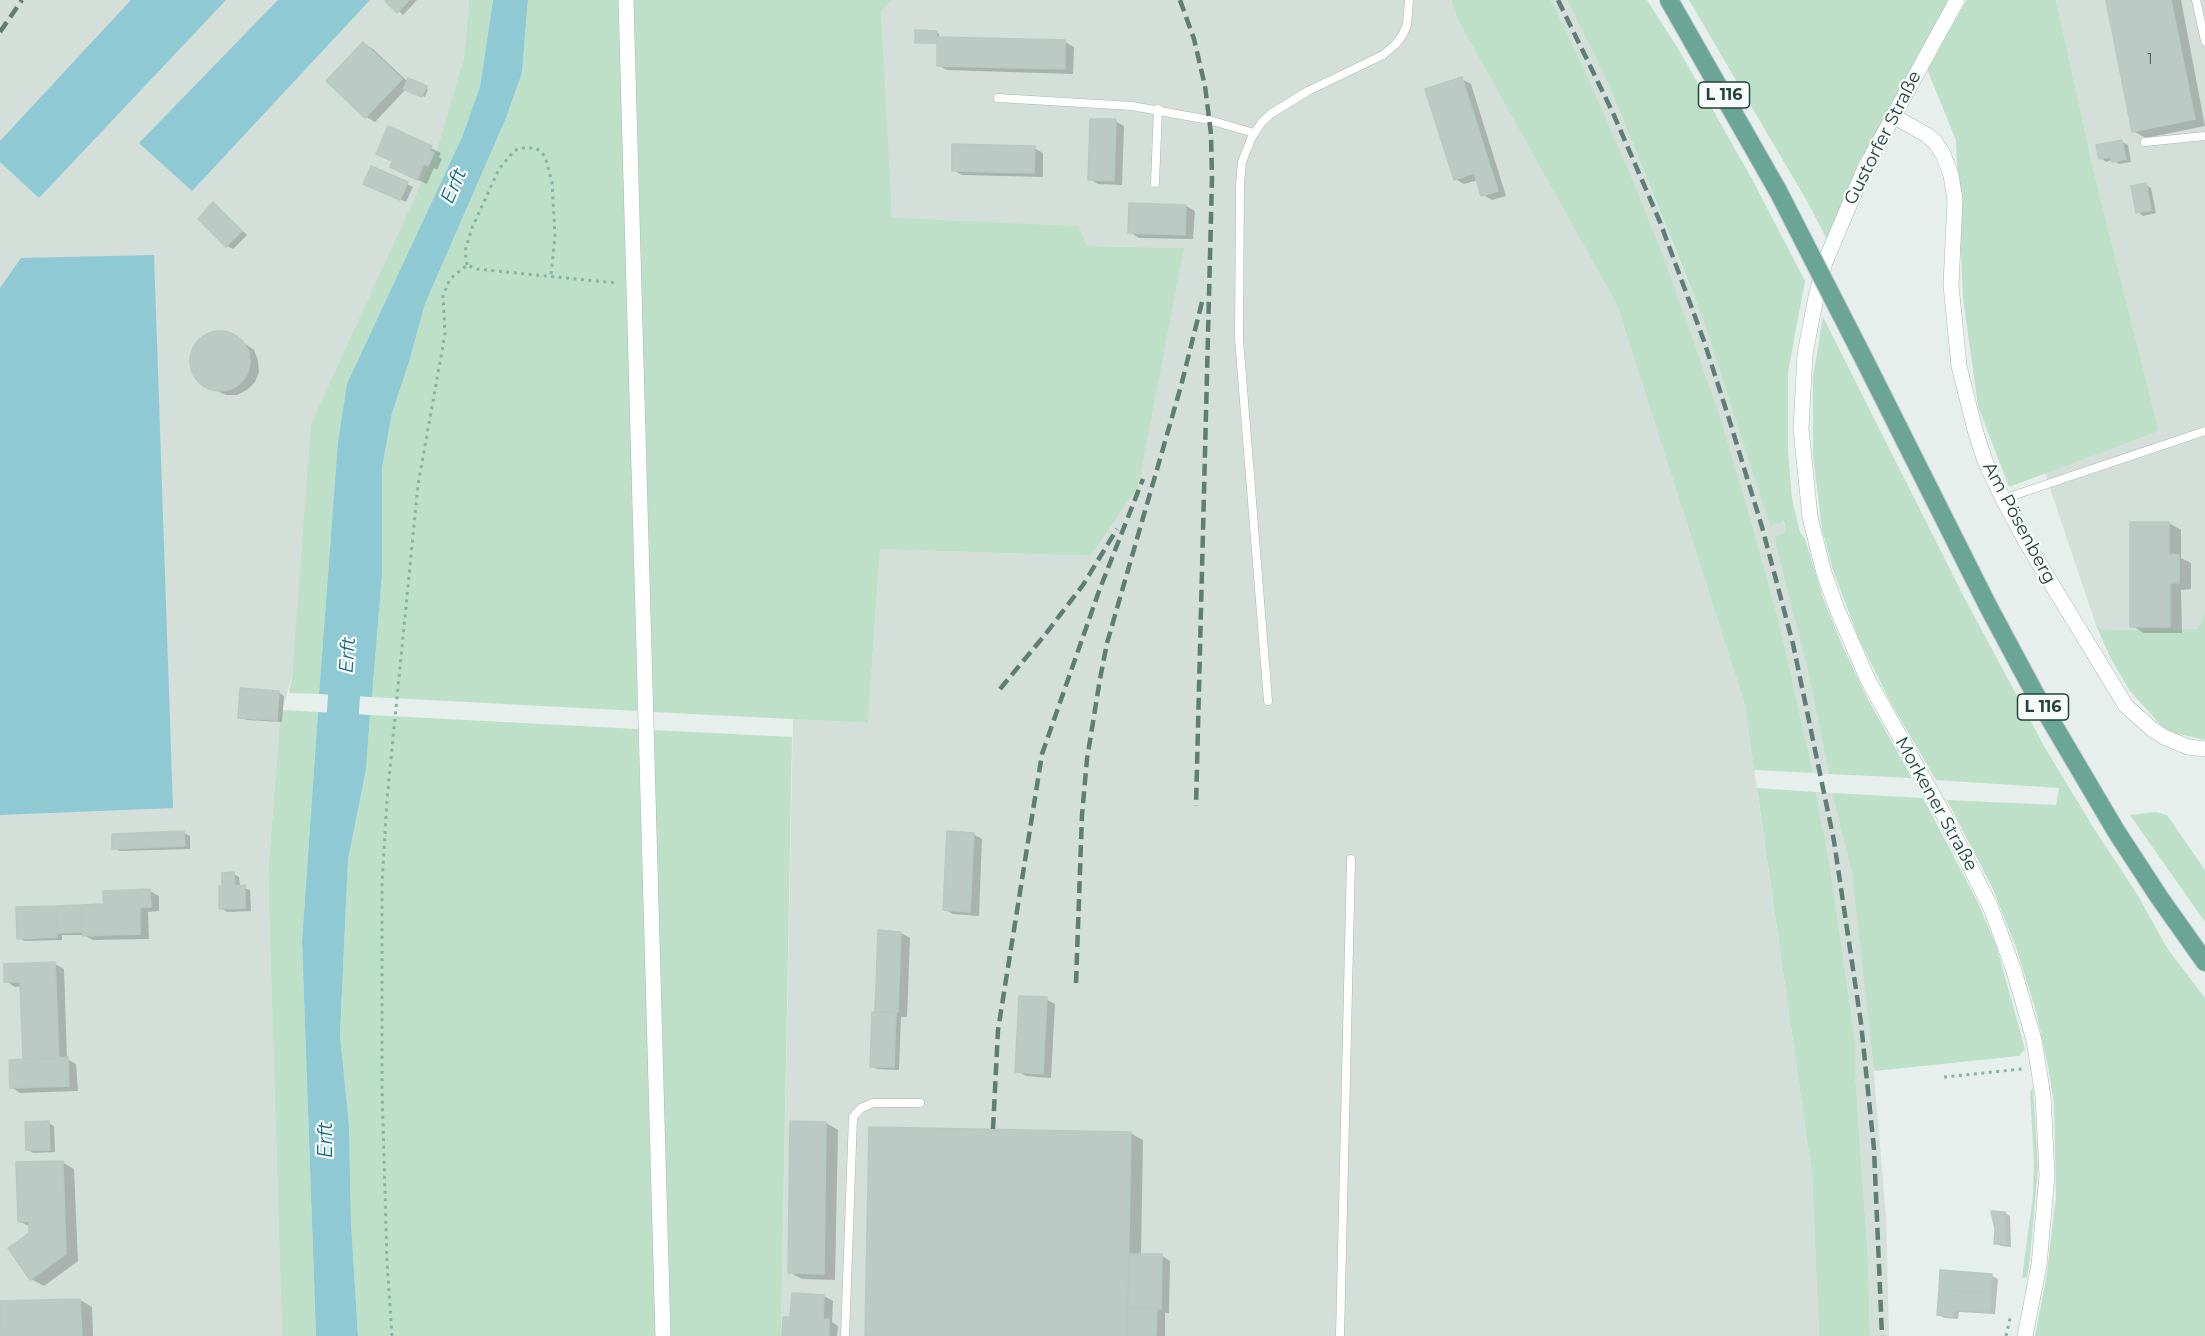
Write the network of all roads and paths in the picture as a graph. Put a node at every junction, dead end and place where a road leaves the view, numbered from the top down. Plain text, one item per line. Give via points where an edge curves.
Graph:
1 (626, 0) edge
2 (1409, 0) edge
3 (1669, 0) edge
4 (1957, 0) edge
5 (2196, 0) edge
6 (2205, 41) edge
7 (998, 98) dead end
8 (1158, 110) junction
9 (1893, 116) junction
10 (1254, 133) junction
11 (2205, 136) edge
12 (2145, 142) dead end
13 (1155, 183) dead end
14 (466, 265) junction
15 (551, 276) junction
16 (1820, 279) joint
17 (634, 284) junction
18 (2205, 431) edge
19 (2003, 499) junction
20 (1268, 701) dead end
21 (2205, 749) edge
22 (1351, 859) dead end
23 (2205, 962) edge
24 (2034, 1040) junction
25 (2024, 1069) junction
26 (1944, 1077) dead end
27 (2025, 1078) dead end
28 (920, 1103) dead end
29 (2013, 1305) dead end
30 (392, 1336) edge
31 (663, 1336) edge
32 (845, 1336) edge
33 (1340, 1336) edge
34 (2006, 1336) edge
35 (2025, 1336) edge

1 - 17 street
2 - 10 lane via 1404,32 1390,49 1285,104
3 - 23 main road, L 116, bridge via 1778,191 2034,692 2120,838
4 - 9 street, Gustorfer Straße
5 - 6 lane
7 - 8 lane
8 - 10 lane
8 - 13 lane
9 - 16 street, Gustorfer Straße via 1844,214
9 - 19 street, Am Pösenberg via 1935,142 1953,182 1951,285 1957,350 1975,430
10 - 20 lane via 1241,169 1238,316
11 - 12 lane
14 - 15 path
14 - 15 path via 465,251 472,228 500,169 514,151 536,148 545,156 552,182 555,235
14 - 30 path via 450,279 443,296 445,334 418,485 387,799 381,1005
15 - 17 path
16 - 24 street, Morkener Straße via 1805,354 1801,415 1806,495 1818,553 1864,671 1990,908
17 - 31 street
18 - 19 lane
19 - 21 street, Am Pösenberg via 2025,542 2126,706 2164,737
22 - 33 lane
24 - 25 path
24 - 35 street, Morkener Straße via 2044,1105 2047,1175 2042,1243
25 - 26 path
25 - 27 path
28 - 32 lane via 873,1103 853,1117
29 - 34 path

